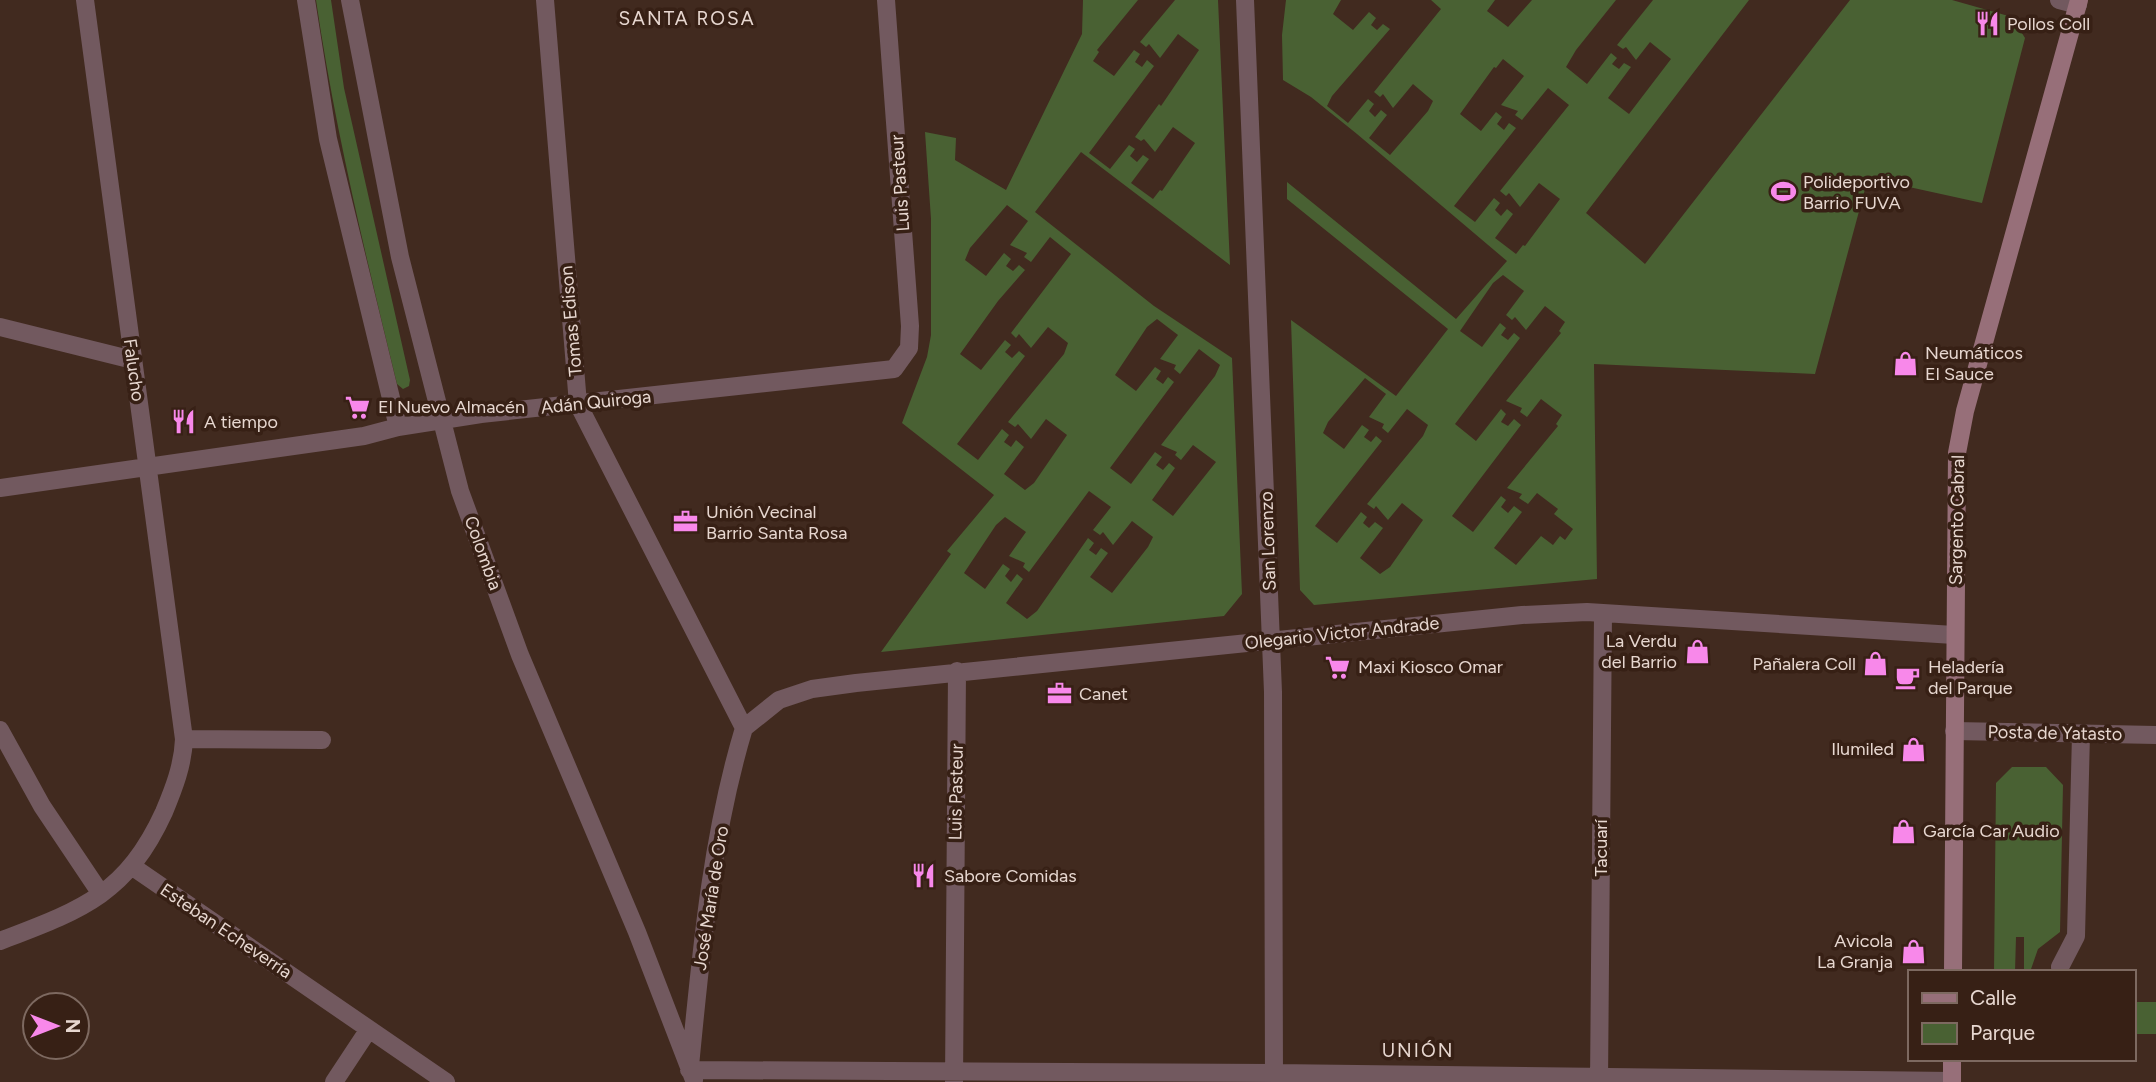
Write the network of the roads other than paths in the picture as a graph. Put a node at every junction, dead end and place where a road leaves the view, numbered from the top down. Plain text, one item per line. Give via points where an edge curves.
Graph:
1 (85, 0) edge
2 (306, 0) edge
3 (351, 0) edge
4 (545, 0) edge
5 (886, 0) edge
6 (1245, 0) edge
7 (2059, 0) edge
8 (2079, 3) edge
9 (0, 327) edge
10 (133, 360) junction
11 (900, 363) joint
12 (578, 404) junction
13 (439, 420) junction
14 (398, 427) junction
15 (147, 468) junction
16 (0, 488) edge
17 (1603, 613) junction
18 (1954, 635) junction
19 (1272, 640) junction
20 (957, 671) junction
21 (744, 728) junction
22 (0, 730) edge
23 (1954, 732) junction
24 (2081, 734) junction
25 (2156, 735) edge
26 (184, 739) junction
27 (322, 740) dead end
28 (133, 867) junction
29 (101, 894) junction
30 (0, 941) edge
31 (2060, 967) dead end
32 (1952, 970) edge
33 (369, 1029) junction
34 (1952, 1061) edge
35 (692, 1076) edge
36 (954, 1077) edge
37 (1274, 1077) edge
38 (1599, 1080) edge
39 (334, 1082) edge
40 (446, 1082) edge
41 (1952, 1082) edge

1 - 10 street, Falucho
2 - 14 street via 331,152
3 - 13 street, Colombia via 377,151
4 - 12 street, Tomas Edison
5 - 11 street, Luis Pasteur via 910,326 909,348
6 - 19 street, San Lorenzo
7 - 8 street
8 - 18 main road, Sargento Cabral via 1960,432
9 - 10 street
10 - 15 street, Falucho
11 - 12 street, Adán Quiroga via 880,372
12 - 13 street, Adán Quiroga
12 - 21 street, Tomas Edison
13 - 14 street, Adán Quiroga
13 - 35 street, Colombia via 520,655 637,932
14 - 15 street, Adán Quiroga
15 - 16 street, Adán Quiroga
15 - 26 street, Falucho
17 - 18 street, Olegario Victor Andrade
17 - 19 street, Olegario Victor Andrade via 1522,615
17 - 38 street, Tacuarí
18 - 23 main road, Sargento Cabral
19 - 20 street, Olegario Victor Andrade
19 - 37 street, San Lorenzo
20 - 21 street, Olegario Victor Andrade via 812,689 779,700
20 - 36 street, Luis Pasteur
21 - 35 street, José María de Oro via 718,841 702,944
22 - 29 street
23 - 24 street, Posta de Yatasto
23 - 32 main road, Sargento Cabral
24 - 25 street, Posta de Yatasto
24 - 31 street via 2076,936
26 - 27 street
26 - 28 street, Falucho via 175,785 152,838
28 - 29 street
28 - 33 street, Esteban Echeverría
29 - 30 street via 71,912
33 - 39 street
33 - 40 street, Esteban Echeverría
34 - 41 main road
35 - 36 street
36 - 37 street
37 - 38 street
38 - 41 street

